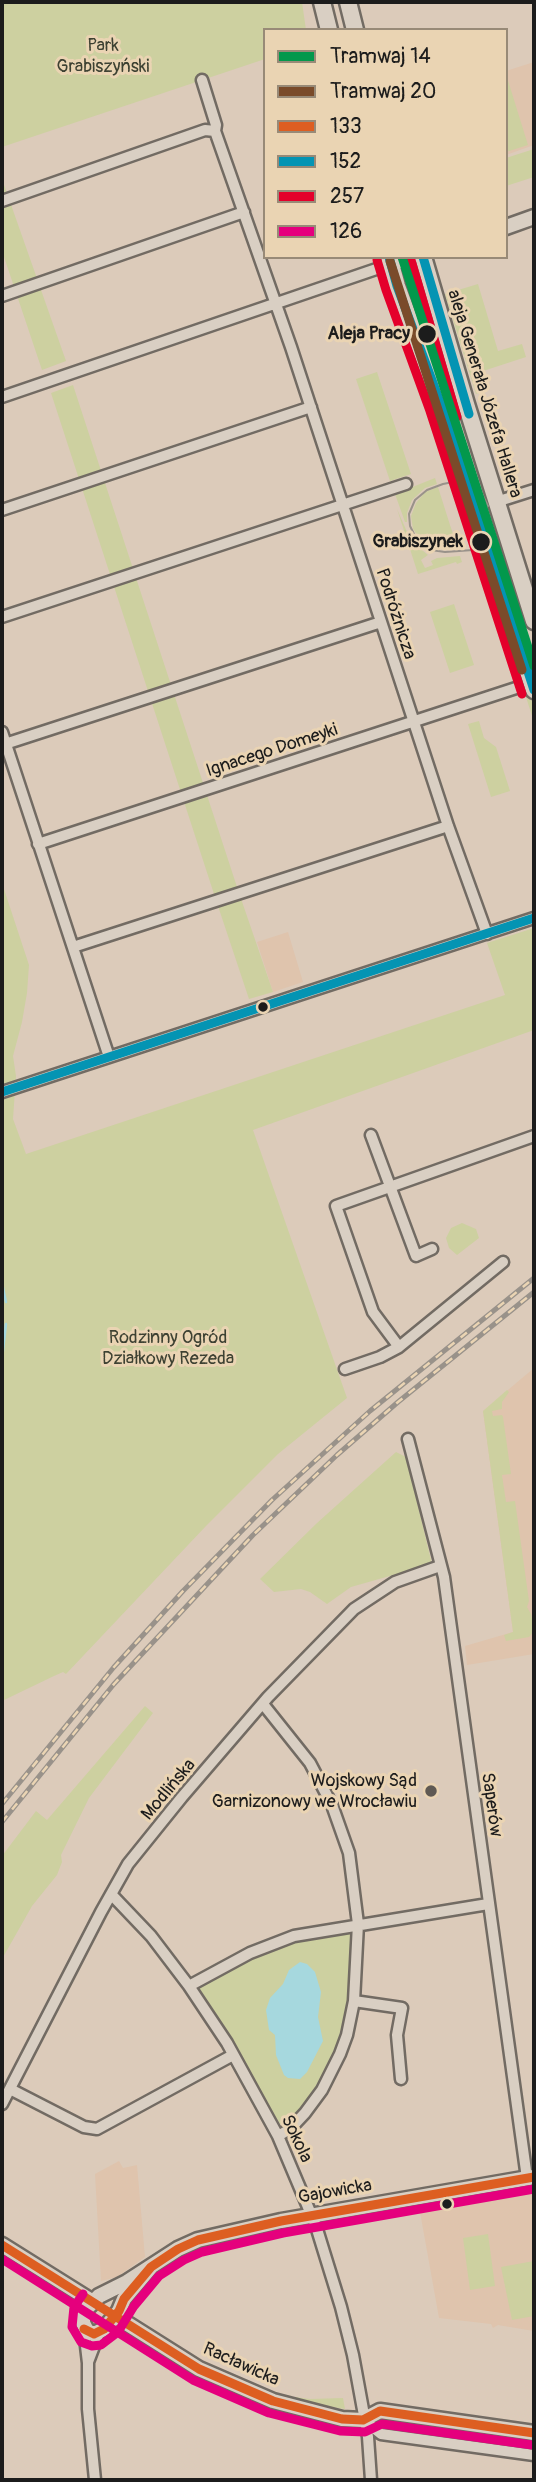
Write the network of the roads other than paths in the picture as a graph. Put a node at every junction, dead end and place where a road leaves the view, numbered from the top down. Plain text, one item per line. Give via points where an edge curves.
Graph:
1 (322, 2) edge
2 (348, 2) edge
3 (328, 28) edge
4 (354, 28) edge
5 (202, 80) dead end
6 (215, 131) junction
7 (2, 201) edge
8 (244, 212) junction
9 (534, 217) edge
10 (508, 226) edge
11 (424, 259) edge
12 (390, 261) edge
13 (2, 296) edge
14 (276, 303) junction
15 (2, 397) edge
16 (311, 407) junction
17 (406, 484) dead end
18 (534, 490) edge
19 (496, 502) junction
20 (344, 506) junction
21 (2, 510) edge
22 (2, 617) edge
23 (534, 621) edge
24 (381, 622) junction
25 (516, 688) dead end
26 (534, 690) edge
27 (413, 721) junction
28 (2, 732) edge
29 (5, 744) junction
30 (448, 826) junction
31 (38, 844) junction
32 (534, 918) edge
33 (487, 934) junction
34 (73, 947) junction
35 (109, 1057) junction
36 (2, 1092) edge
37 (371, 1135) dead end
38 (534, 1136) edge
39 (391, 1187) junction
40 (432, 1249) dead end
41 (503, 1262) dead end
42 (399, 1348) junction
43 (345, 1369) dead end
44 (408, 1439) dead end
45 (440, 1566) junction
46 (263, 1704) junction
47 (111, 1894) junction
48 (488, 1904) junction
49 (358, 1924) junction
50 (189, 1986) junction
51 (354, 2001) junction
52 (233, 2055) junction
53 (401, 2079) dead end
54 (10, 2089) junction
55 (2, 2104) edge
56 (278, 2136) junction
57 (531, 2177) edge
58 (312, 2215) junction
59 (2, 2245) edge
60 (119, 2293) junction
61 (93, 2302) junction
62 (115, 2316) junction
63 (92, 2331) junction
64 (363, 2420) junction
65 (534, 2433) edge
66 (534, 2455) edge
67 (95, 2480) edge
68 (371, 2480) edge

1 - 3 main road
2 - 4 main road
5 - 6 street, Podróżnicza
6 - 7 street via 205,130
6 - 8 street, Podróżnicza
8 - 13 street
8 - 14 street, Podróżnicza
9 - 10 street
11 - 19 main road, aleja Generała Józefa Hallera
12 - 14 street
12 - 26 main road
14 - 15 street
14 - 16 street, Podróżnicza
16 - 20 street, Podróżnicza
16 - 21 street
17 - 20 street
18 - 19 street
19 - 23 main road, aleja Generała Józefa Hallera
20 - 22 street
20 - 24 street, Podróżnicza
24 - 27 street, Podróżnicza
24 - 29 street
25 - 27 street, Ignacego Domeyki
27 - 30 street, Podróżnicza
27 - 31 street, Ignacego Domeyki
28 - 29 street
29 - 31 street
30 - 33 street, Podróżnicza
30 - 34 street
31 - 34 street
32 - 33 street
33 - 35 street
34 - 35 street
35 - 36 street
37 - 39 street
38 - 39 street
39 - 40 street via 416,1256
39 - 42 street via 336,1206 373,1312
41 - 42 street
42 - 43 street
44 - 45 street, Saperów
45 - 46 street, Modlińska via 388,1585 354,1609
45 - 48 street, Saperów
46 - 47 street, Modlińska via 128,1864
46 - 49 street via 310,1763 332,1805 349,1853
47 - 50 street, Sokola
47 - 54 street, Modlińska
48 - 49 street
48 - 57 street, Saperów
49 - 50 street via 272,1944
49 - 51 street
50 - 52 street, Sokola
51 - 53 street via 402,2008 397,2035
51 - 56 street via 347,2035 322,2090 300,2119
52 - 54 street via 97,2129 84,2127
52 - 56 street, Sokola
54 - 55 street, Modlińska
56 - 58 street, Sokola
57 - 58 street, Gajowicka
58 - 60 street, Gajowicka via 198,2240 170,2254
58 - 64 street, Sokola via 349,2339
59 - 61 street
60 - 61 street, Gajowicka via 101,2294
60 - 62 street
61 - 63 street via 83,2317
62 - 63 street
62 - 64 street, Racławicka via 199,2369 234,2385 273,2401
63 - 67 street via 88,2409
64 - 65 street, Racławicka via 380,2411
64 - 66 street, Racławicka via 381,2434
64 - 68 street, Sokola

